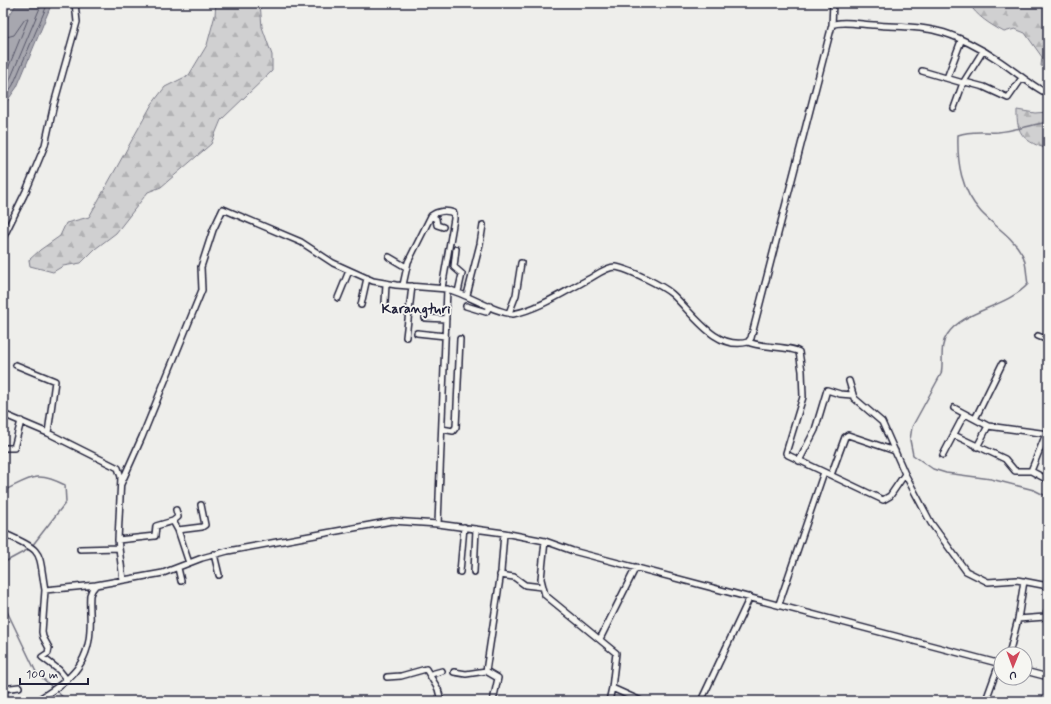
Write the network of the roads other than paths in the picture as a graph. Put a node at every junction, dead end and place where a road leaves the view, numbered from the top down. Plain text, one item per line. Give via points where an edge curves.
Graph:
1 (75, 3) edge
2 (833, 3) edge
3 (832, 25) junction
4 (962, 41) junction
5 (983, 51) junction
6 (922, 71) dead end
7 (947, 78) junction
8 (1022, 78) junction
9 (964, 83) junction
10 (1048, 94) edge
11 (954, 108) dead end
12 (431, 216) junction
13 (483, 225) dead end
14 (443, 227) dead end
15 (3, 238) edge
16 (456, 249) dead end
17 (388, 257) dead end
18 (521, 263) dead end
19 (406, 267) junction
20 (349, 271) junction
21 (367, 278) junction
22 (386, 284) junction
23 (403, 286) junction
24 (412, 286) junction
25 (445, 288) junction
26 (458, 292) junction
27 (467, 295) junction
28 (338, 298) dead end
29 (385, 303) dead end
30 (361, 305) dead end
31 (466, 306) dead end
32 (490, 306) junction
33 (509, 313) junction
34 (425, 318) dead end
35 (446, 319) junction
36 (417, 333) dead end
37 (446, 336) junction
38 (1038, 336) dead end
39 (406, 337) dead end
40 (460, 339) dead end
41 (1048, 340) edge
42 (748, 342) junction
43 (1002, 364) dead end
44 (16, 365) dead end
45 (849, 381) dead end
46 (852, 394) junction
47 (954, 408) dead end
48 (3, 414) edge
49 (964, 415) junction
50 (975, 419) junction
51 (21, 422) junction
52 (988, 426) junction
53 (442, 429) junction
54 (48, 433) junction
55 (1047, 434) edge
56 (954, 435) junction
57 (977, 447) junction
58 (3, 448) edge
59 (895, 451) junction
60 (943, 455) dead end
61 (800, 461) junction
62 (1031, 471) junction
63 (824, 472) junction
64 (905, 474) junction
65 (831, 476) junction
66 (1048, 480) edge
67 (121, 484) junction
68 (201, 505) dead end
69 (176, 510) dead end
70 (174, 521) junction
71 (438, 524) junction
72 (464, 527) junction
73 (476, 529) junction
74 (178, 530) junction
75 (504, 533) junction
76 (5, 534) dead end
77 (118, 540) junction
78 (545, 542) junction
79 (119, 548) junction
80 (80, 549) dead end
81 (214, 554) junction
82 (189, 563) junction
83 (636, 567) junction
84 (178, 568) junction
85 (460, 572) dead end
86 (474, 572) dead end
87 (219, 575) dead end
88 (500, 575) junction
89 (123, 580) junction
90 (181, 581) dead end
91 (1024, 581) junction
92 (96, 586) junction
93 (1048, 586) edge
94 (542, 587) junction
95 (45, 590) junction
96 (750, 597) junction
97 (779, 604) junction
98 (1048, 609) edge
99 (1018, 619) junction
100 (600, 640) junction
101 (1011, 646) edge
102 (993, 662) edge
103 (442, 671) dead end
104 (486, 671) junction
105 (454, 672) dead end
106 (1033, 673) edge
107 (431, 674) junction
108 (387, 677) dead end
109 (1048, 677) edge
110 (66, 680) junction
111 (993, 684) edge
112 (19, 688) dead end
113 (612, 688) junction
114 (3, 689) edge
115 (36, 701) edge
116 (441, 701) edge
117 (493, 701) edge
118 (609, 701) edge
119 (641, 701) edge
120 (701, 701) edge
121 (987, 701) edge

1 - 15 street via 77,22 45,145
2 - 3 street
3 - 4 street via 840,23 926,29
3 - 42 street via 772,263
4 - 5 street
4 - 7 street
5 - 8 street
5 - 9 street
6 - 7 street
7 - 9 street
8 - 9 street via 1008,98 984,87
8 - 10 street
9 - 11 street
12 - 14 street via 436,218 437,225
12 - 19 street
12 - 25 street via 440,211 450,211 454,214
13 - 27 street
16 - 26 street via 454,267 462,274
17 - 19 street
18 - 33 street via 516,295
19 - 23 street
20 - 21 street
20 - 28 street
20 - 67 street via 301,242 224,209 201,267 202,290
21 - 22 street
21 - 30 street
22 - 23 street
22 - 29 street
23 - 24 street
24 - 25 street
24 - 39 street
25 - 26 street
25 - 35 street
26 - 27 street
27 - 32 street
31 - 32 street via 486,312
32 - 33 street
33 - 42 street via 518,313 549,300 614,267 666,290 691,315 721,339 732,343
34 - 35 street
35 - 37 street
36 - 37 street
37 - 53 street
38 - 41 street
40 - 53 street via 456,427 453,431
42 - 61 street via 767,347 793,349 800,356 803,398 786,453
43 - 50 street
44 - 54 street via 55,381
45 - 46 street
46 - 59 street via 882,422
46 - 61 street via 827,390 815,430
47 - 49 street
48 - 51 street
49 - 50 street
49 - 56 street
50 - 52 street
51 - 54 street
51 - 58 street via 14,448
52 - 55 street
52 - 57 street
53 - 71 street
54 - 67 street via 115,465 120,472
55 - 62 street
56 - 57 street
56 - 60 street
57 - 62 street via 1005,459 1015,471
59 - 64 street
59 - 65 street via 848,435 845,437
61 - 63 street
62 - 66 street
63 - 65 street
63 - 97 street
64 - 65 street via 890,496 883,500
64 - 91 street via 931,522 966,571 988,582
67 - 77 street
68 - 74 street via 204,526
69 - 70 street via 178,517
70 - 74 street
70 - 77 street via 156,526 155,536
71 - 72 street
71 - 81 street via 384,522
72 - 73 street
72 - 85 street
73 - 75 street
73 - 86 street
74 - 82 street
75 - 78 street
75 - 88 street
76 - 95 street via 37,551 41,560
77 - 79 street
78 - 83 street
78 - 94 street via 542,556
79 - 80 street
79 - 89 street
81 - 82 street
81 - 87 street
82 - 84 street
83 - 96 street
83 - 100 street
84 - 89 street
84 - 90 street
88 - 94 street via 514,576 525,585
88 - 104 street
89 - 92 street
91 - 93 street
91 - 99 street
92 - 95 street
92 - 110 street via 90,595 88,649 80,666
94 - 100 street via 549,599
95 - 110 street via 42,632 49,648 48,653 42,657 59,670
96 - 97 street
96 - 120 street
97 - 102 street
98 - 99 street via 1045,617
99 - 101 street
100 - 113 street via 616,655
103 - 107 street
104 - 105 street via 464,674
104 - 117 street via 498,678
106 - 109 street
107 - 108 street via 424,669
107 - 116 street
110 - 115 street
111 - 121 street
112 - 114 street
113 - 118 street
113 - 119 street

